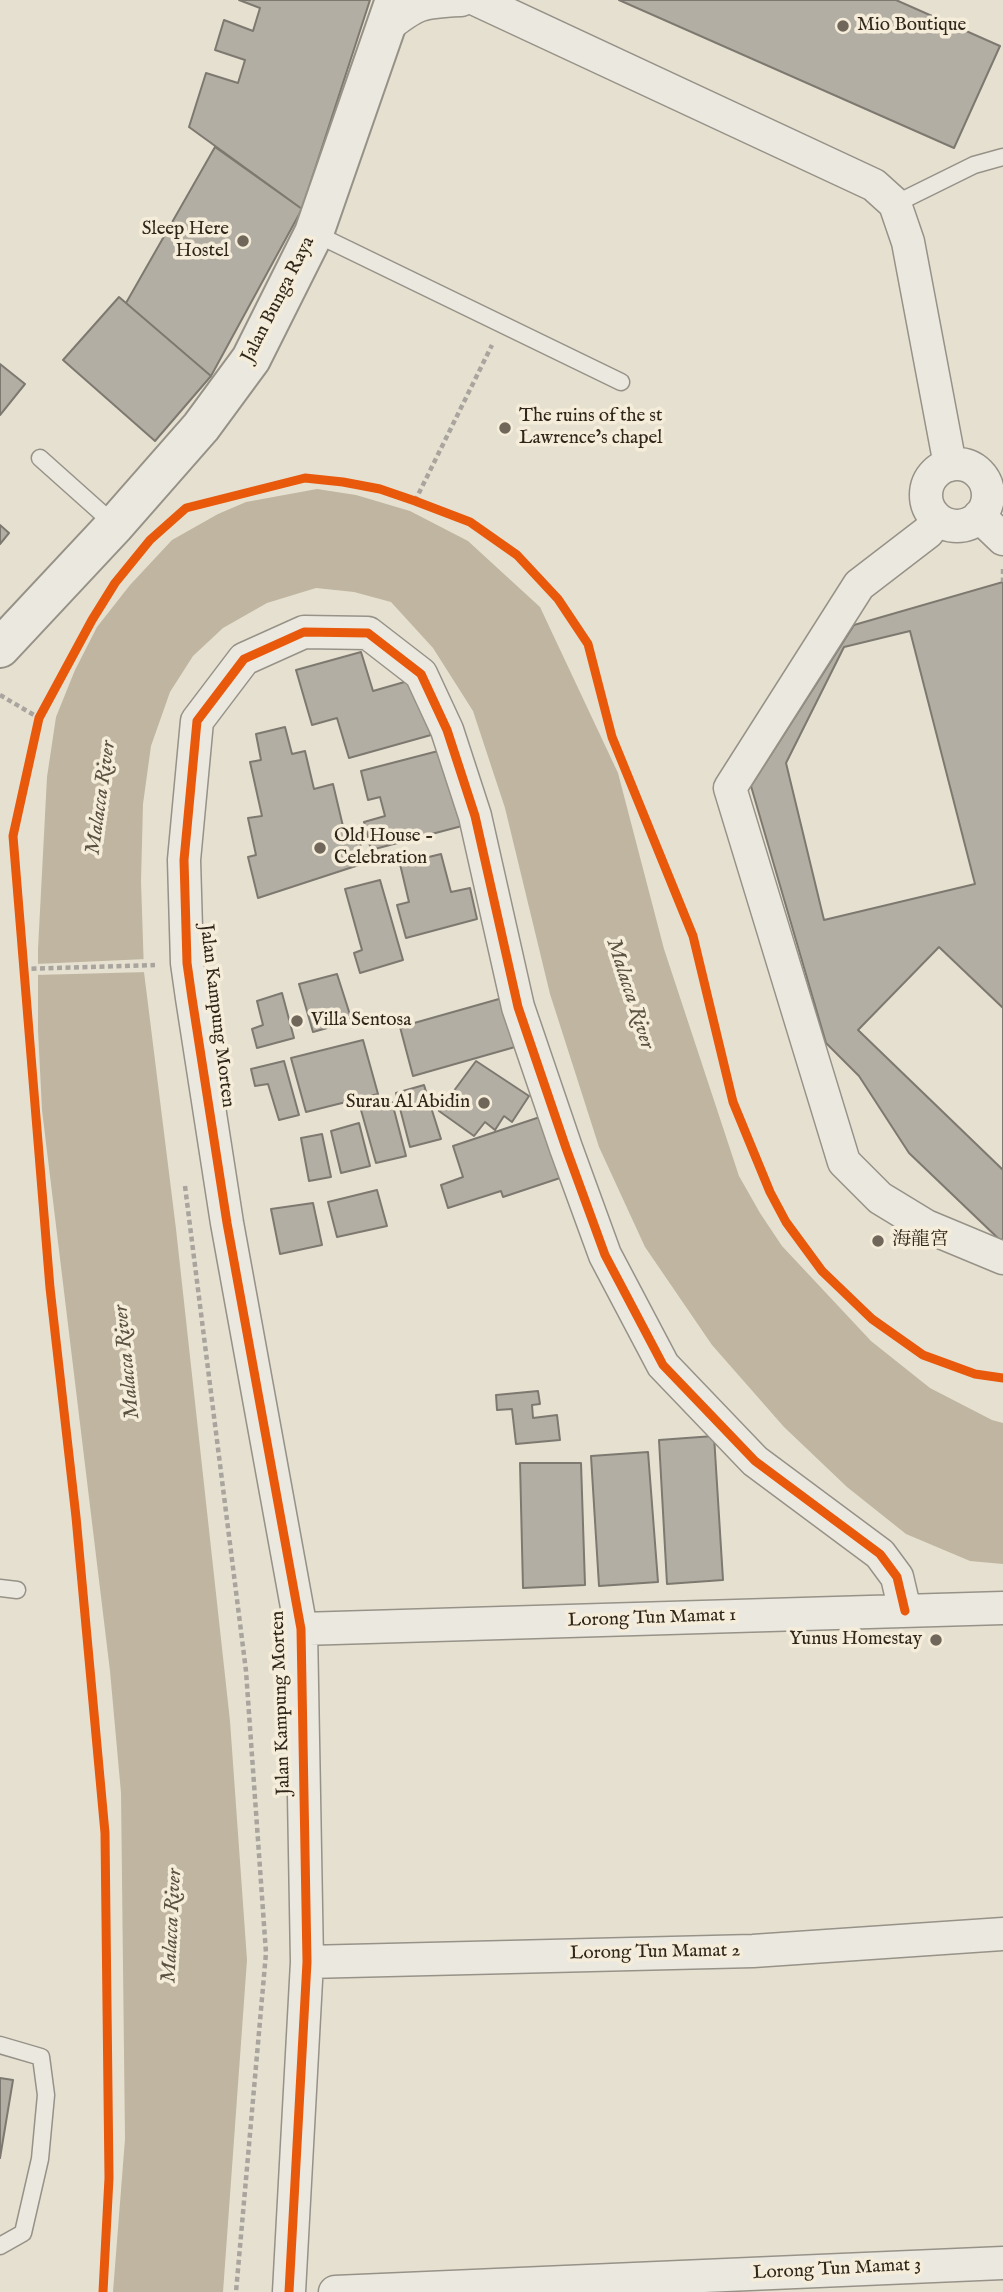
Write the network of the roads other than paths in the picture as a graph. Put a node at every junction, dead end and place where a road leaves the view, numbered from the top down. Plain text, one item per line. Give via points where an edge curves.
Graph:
1 (461, 0) edge
2 (477, 0) edge
3 (390, 14) edge
4 (1003, 157) edge
5 (895, 204) junction
6 (314, 233) junction
7 (621, 382) dead end
8 (40, 458) dead end
9 (950, 465) junction
10 (979, 516) junction
11 (937, 519) junction
12 (115, 525) junction
13 (1003, 539) edge
14 (0, 648) edge
15 (1003, 1258) edge
16 (0, 1588) edge
17 (17, 1590) dead end
18 (1003, 1608) edge
19 (905, 1611) junction
20 (301, 1629) junction
21 (1003, 1934) edge
22 (307, 1962) junction
23 (0, 2045) edge
24 (0, 2246) edge
25 (1003, 2263) edge
26 (289, 2292) edge
27 (335, 2292) edge

1 - 3 street via 428,2
2 - 5 street via 874,185
3 - 6 street, Jalan Bunga Raya
4 - 5 lane via 974,165
5 - 9 street via 908,242
6 - 7 lane
6 - 12 street, Jalan Bunga Raya via 251,359 201,427
8 - 12 lane
9 - 10 street via 970,467 984,481 988,500
9 - 11 street via 932,476 925,495
10 - 11 street via 961,526
10 - 13 street
11 - 15 street via 928,533 859,585 730,788 844,1162 880,1198 926,1226
12 - 14 street, Jalan Bunga Raya
16 - 17 lane
18 - 19 street, Lorong Tun Mamat 1
19 - 20 street, Lorong Tun Mamat 1
19 - 20 street, Jalan Kampung Morten via 897,1577 880,1554 755,1461 663,1365 606,1255 518,1007 475,816 447,730 421,674 368,633 304,632 244,659 198,721 184,860 187,963 194,1012 227,1223
20 - 22 street, Jalan Kampung Morten
21 - 22 street, Lorong Tun Mamat 2 via 753,1951
22 - 26 street, Jalan Kampung Morten
23 - 24 lane via 41,2057 46,2095 40,2159 23,2233
25 - 27 street, Lorong Tun Mamat 3

